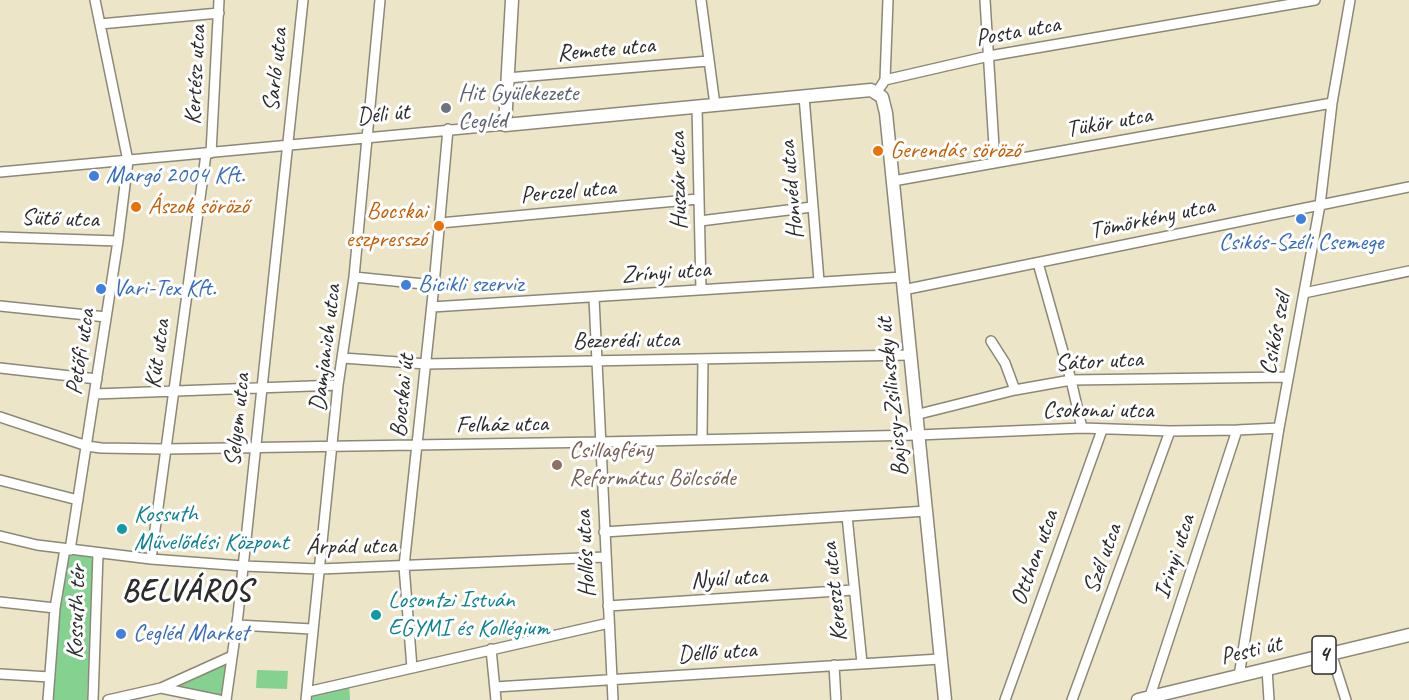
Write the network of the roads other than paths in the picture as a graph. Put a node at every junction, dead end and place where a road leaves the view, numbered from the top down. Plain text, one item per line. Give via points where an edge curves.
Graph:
1 (95, 0) edge
2 (219, 0) edge
3 (303, 0) edge
4 (380, 0) edge
5 (512, 0) edge
6 (701, 0) edge
7 (888, 0) edge
8 (985, 0) edge
9 (1315, 0) edge
10 (1350, 0) edge
11 (219, 14) junction
12 (100, 24) junction
13 (989, 56) junction
14 (708, 61) junction
15 (507, 78) junction
16 (885, 80) junction
17 (877, 92) junction
18 (804, 96) junction
19 (1332, 103) junction
20 (715, 105) junction
21 (697, 107) junction
22 (505, 125) junction
23 (448, 129) junction
24 (367, 138) junction
25 (288, 145) junction
26 (208, 153) junction
27 (128, 160) junction
28 (995, 163) junction
29 (0, 172) edge
30 (893, 181) junction
31 (1409, 187) edge
32 (699, 199) junction
33 (1320, 205) junction
34 (812, 207) junction
35 (700, 221) junction
36 (440, 223) junction
37 (0, 237) edge
38 (118, 241) junction
39 (1038, 263) junction
40 (1409, 271) edge
41 (354, 277) junction
42 (902, 277) junction
43 (819, 282) junction
44 (434, 285) junction
45 (701, 290) junction
46 (903, 290) junction
47 (1304, 293) junction
48 (594, 298) junction
49 (0, 306) edge
50 (432, 307) junction
51 (106, 317) junction
52 (991, 341) dead end
53 (910, 355) junction
54 (343, 358) junction
55 (703, 359) junction
56 (596, 362) junction
57 (426, 364) junction
58 (0, 368) edge
59 (1288, 377) junction
60 (97, 379) junction
61 (1071, 380) junction
62 (338, 385) junction
63 (262, 387) junction
64 (172, 390) junction
65 (1015, 390) junction
66 (95, 394) junction
67 (915, 414) junction
68 (0, 417) edge
69 (1082, 428) junction
70 (1279, 428) junction
71 (1102, 430) junction
72 (1237, 430) junction
73 (1170, 431) junction
74 (918, 435) junction
75 (702, 439) junction
76 (601, 442) junction
77 (87, 446) junction
78 (334, 446) junction
79 (417, 446) junction
80 (255, 448) junction
81 (165, 449) junction
82 (0, 480) edge
83 (78, 500) junction
84 (926, 511) junction
85 (847, 516) junction
86 (604, 531) junction
87 (0, 536) edge
88 (68, 549) junction
89 (98, 554) junction
90 (606, 557) junction
91 (151, 560) junction
92 (243, 566) junction
93 (404, 566) junction
94 (320, 569) junction
95 (854, 590) junction
96 (0, 602) edge
97 (608, 606) junction
98 (55, 608) junction
99 (609, 622) junction
100 (237, 626) junction
101 (312, 629) junction
102 (1409, 635) edge
103 (491, 649) junction
104 (1331, 653) junction
105 (232, 656) junction
106 (940, 659) junction
107 (862, 663) junction
108 (834, 665) junction
109 (412, 668) junction
110 (1267, 669) junction
111 (0, 674) edge
112 (1239, 675) junction
113 (50, 677) junction
114 (612, 679) junction
115 (495, 687) junction
116 (161, 688) junction
117 (307, 696) edge
118 (1144, 698) edge
119 (48, 700) edge
120 (93, 700) edge
121 (108, 700) edge
122 (219, 700) edge
123 (226, 700) edge
124 (496, 700) edge
125 (613, 700) edge
126 (836, 700) edge
127 (945, 700) edge
128 (1005, 700) edge
129 (1072, 700) edge
130 (1269, 700) edge
131 (1346, 700) edge

1 - 12 street, Petőfi utca
2 - 11 street, Kertész utca
3 - 25 street, Sarló utca
4 - 24 street, Damjanich utca
5 - 15 main road
6 - 14 street
7 - 16 street
8 - 13 street
9 - 13 street, Posta utca
10 - 19 street, Csikós szél
11 - 12 street
11 - 26 street, Kertész utca
12 - 27 street, Petőfi utca
13 - 16 street, Posta utca
13 - 28 street
14 - 15 street, Remete utca
14 - 20 street
15 - 22 main road
16 - 17 street
17 - 18 main road, Déli út
17 - 30 main road, Bajcsy-Zsilinszky út via 886,113
18 - 20 main road, Déli út
18 - 34 street, Honvéd utca
19 - 28 street, Tükör utca
19 - 33 street, Csikós szél
20 - 21 main road, Déli út
21 - 22 main road, Déli út
21 - 32 street, Huszár utca
22 - 23 street, Déli út
23 - 24 street, Déli út
23 - 36 street, Bocskai út
24 - 25 street, Déli út
24 - 41 street, Damjanich utca
25 - 26 street, Déli út
25 - 63 street, Selyem utca
26 - 27 street, Déli út
26 - 64 street, Kút utca
27 - 29 street, Déli út
27 - 38 street, Petőfi utca
28 - 30 street, Tükör utca
30 - 42 main road, Bajcsy-Zsilinszky út
31 - 33 street, Tömörkény utca
32 - 35 street, Huszár utca
32 - 36 street, Perczel utca
33 - 39 street, Tömörkény utca
33 - 47 street, Csikós szél
34 - 35 street
34 - 43 street, Honvéd utca
35 - 45 street, Huszár utca
36 - 44 street, Bocskai út
37 - 38 street, Sütő utca
38 - 51 street, Petőfi utca
39 - 46 street, Tömörkény utca
39 - 61 street
40 - 47 street
41 - 44 street
41 - 54 street, Damjanich utca
42 - 43 street, Zrínyi utca
42 - 46 main road, Bajcsy-Zsilinszky út
43 - 45 street, Zrínyi utca
44 - 50 street, Bocskai út
45 - 48 street, Zrínyi utca
46 - 53 main road, Bajcsy-Zsilinszky út
47 - 59 street, Csikós szél
48 - 50 street, Zrínyi utca
48 - 56 street, Hollós utca
49 - 51 street
50 - 57 street, Bocskai út
51 - 60 street, Petőfi utca
52 - 65 street
53 - 55 street, Bezerédi utca
53 - 67 main road, Bajcsy-Zsilinszky út
54 - 57 street, Bezerédi utca
54 - 62 street, Damjanich utca
55 - 56 street, Bezerédi utca
55 - 75 street
56 - 57 street, Bezerédi utca
56 - 76 street, Hollós utca
57 - 79 street, Bocskai út
58 - 60 street
59 - 61 street, Sátor utca
59 - 70 street, Csikós szél
60 - 66 street, Petőfi utca
61 - 65 street, Sátor utca
61 - 69 street
62 - 63 street
62 - 78 street, Damjanich utca
63 - 64 street
63 - 80 street, Selyem utca
64 - 66 street
64 - 81 street, Kút utca
65 - 67 street, Sátor utca
66 - 77 street, Petőfi utca
67 - 74 main road, Bajcsy-Zsilinszky út
68 - 77 street, Felház utca
69 - 71 street, Csokonai utca
69 - 74 street, Csokonai utca
70 - 72 street, Csokonai utca
70 - 112 street, Csikós szél
71 - 73 street, Csokonai utca
71 - 128 street, Otthon utca
72 - 73 street, Csokonai utca
72 - 118 street, Irinyi utca
73 - 129 street, Szél utca
74 - 75 street, Felház utca
74 - 84 main road, Bajcsy-Zsilinszky út
75 - 76 street, Felház utca
76 - 79 street, Felház utca
76 - 86 street, Hollós utca
77 - 81 street, Felház utca
77 - 83 street, Petőfi utca
78 - 79 street, Felház utca
78 - 80 street, Felház utca
78 - 94 street, Damjanich utca
79 - 93 street, Bocskai út
80 - 81 street, Felház utca
80 - 92 street, Selyem utca
81 - 91 street, Kút utca
82 - 83 street
83 - 88 street, Petőfi utca
84 - 85 street
84 - 106 main road, Bajcsy-Zsilinszky út
85 - 86 street
85 - 95 street, Kereszt utca
86 - 90 street, Hollós utca
87 - 88 street
88 - 89 street, Kossuth tér
88 - 98 street, Kossuth tér
89 - 91 street, Árpád utca
89 - 120 street, Kossuth tér
90 - 93 street, Árpád utca
90 - 97 street, Hollós utca
91 - 92 street, Árpád utca
92 - 94 street, Árpád utca
92 - 100 street, Selyem utca
93 - 94 street, Árpád utca
93 - 109 street, Bocskai út
94 - 101 street, Damjanich utca
95 - 97 street, Nyúl utca
95 - 107 street, Kereszt utca
96 - 98 street
97 - 99 street, Hollós utca
98 - 113 street, Kossuth tér
99 - 103 street
99 - 114 street, Hollós utca
100 - 101 street
100 - 105 street, Selyem utca
101 - 117 street, Damjanich utca
102 - 104 main road, Pesti út / 4
103 - 109 street
103 - 115 street
104 - 110 main road, Pesti út / 4
104 - 131 street
105 - 116 street
105 - 123 street, Selyem utca
106 - 107 street, Déllő utca
106 - 127 main road, Bajcsy-Zsilinszky út
107 - 108 street, Déllő utca
108 - 114 street, Déllő utca
108 - 126 street
109 - 117 street
110 - 112 main road, Pesti út / 4
110 - 130 street
111 - 113 street
112 - 118 main road, Pesti út / 4
113 - 119 street, Kossuth tér
114 - 115 street, Déllő utca
114 - 125 street, Hollós utca
115 - 124 street
116 - 121 street
116 - 122 street

